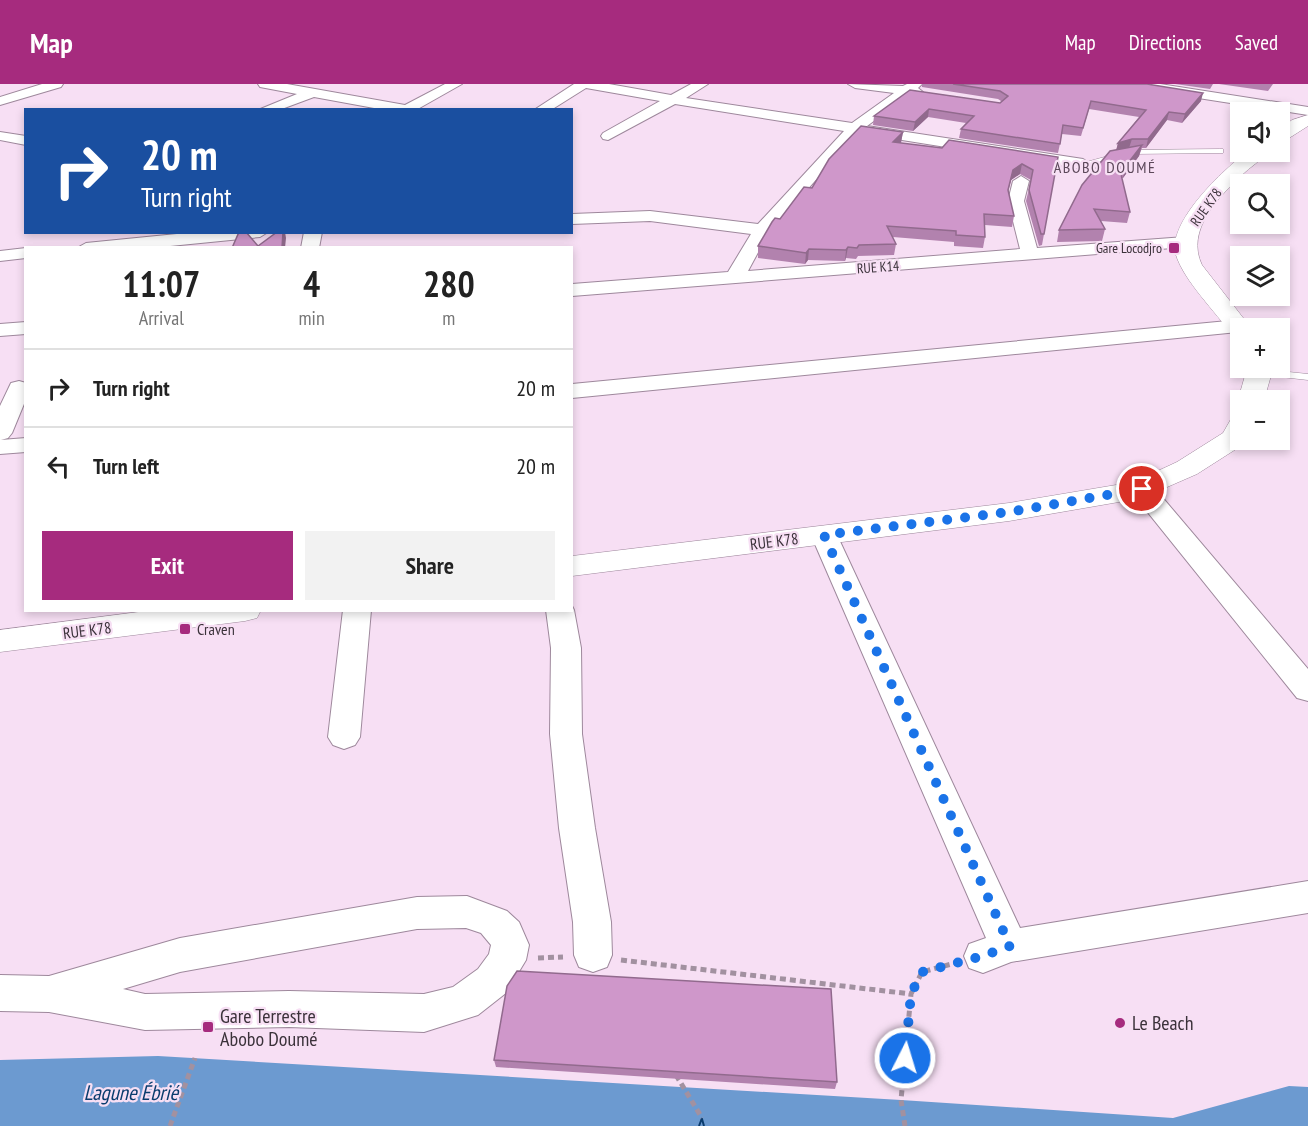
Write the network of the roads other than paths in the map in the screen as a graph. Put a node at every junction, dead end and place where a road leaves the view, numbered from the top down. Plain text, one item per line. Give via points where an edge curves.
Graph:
1 (56, 84) edge
2 (265, 84) edge
3 (334, 84) edge
4 (455, 84) edge
5 (585, 84) edge
6 (701, 84) edge
7 (855, 84) edge
8 (1134, 84) edge
9 (910, 87) edge
10 (313, 92) junction
11 (928, 94) edge
12 (669, 99) junction
13 (0, 101) edge
14 (270, 108) edge
15 (400, 108) edge
16 (407, 108) edge
17 (544, 108) edge
18 (1308, 111) edge
19 (1308, 120) edge
20 (854, 129) junction
21 (1290, 129) edge
22 (0, 136) edge
23 (608, 136) dead end
24 (24, 141) edge
25 (1220, 151) dead end
26 (1247, 162) edge
27 (1083, 164) joint
28 (1021, 181) dead end
29 (573, 219) edge
30 (762, 230) junction
31 (238, 234) edge
32 (1185, 242) junction
33 (108, 246) edge
34 (24, 253) edge
35 (1030, 255) junction
36 (0, 256) edge
37 (734, 278) junction
38 (573, 290) edge
39 (1231, 318) edge
40 (24, 328) edge
41 (1230, 329) edge
42 (0, 330) edge
43 (1290, 374) edge
44 (1308, 377) edge
45 (19, 388) dead end
46 (573, 390) edge
47 (0, 433) edge
48 (1230, 441) edge
49 (24, 445) edge
50 (0, 447) edge
51 (1142, 489) junction
52 (824, 535) junction
53 (573, 566) edge
54 (229, 612) edge
55 (357, 612) edge
56 (560, 612) edge
57 (0, 641) edge
58 (1308, 690) edge
59 (344, 737) dead end
60 (1308, 897) edge
61 (593, 955) road end
62 (0, 993) edge
63 (49, 994) junction

1 - 13 street
2 - 10 street
3 - 10 street
4 - 16 street
5 - 12 street
5 - 17 street
6 - 12 street
7 - 9 street
8 - 18 street
9 - 11 street
9 - 20 street
10 - 14 street
10 - 15 street
12 - 20 street
12 - 23 street
19 - 21 street
20 - 27 street
20 - 30 street
22 - 24 street
25 - 27 lane via 1130,152
26 - 32 street, RUE K78 via 1217,189 1194,220
28 - 35 street via 1016,201
29 - 30 street via 650,216
30 - 37 street
31 - 33 street
32 - 35 street, RUE K14
32 - 39 street, RUE K78 via 1185,252 1196,273
34 - 36 street
35 - 37 street, RUE K14
37 - 38 street, RUE K14
40 - 42 street
41 - 46 street
43 - 44 lane
45 - 47 street
48 - 51 street, RUE K78 via 1187,468
49 - 50 street
51 - 52 street, RUE K78 via 1009,512
51 - 58 street
52 - 53 street, RUE K78
52 - 60 street via 996,951
54 - 57 street, RUE K78
55 - 59 street
56 - 61 street via 566,648 566,734 592,922
62 - 63 street
63 - 63 street via 145,1012 289,1009 424,1013 464,1002 492,981 507,960 510,945 494,922 467,912 417,913 180,955

